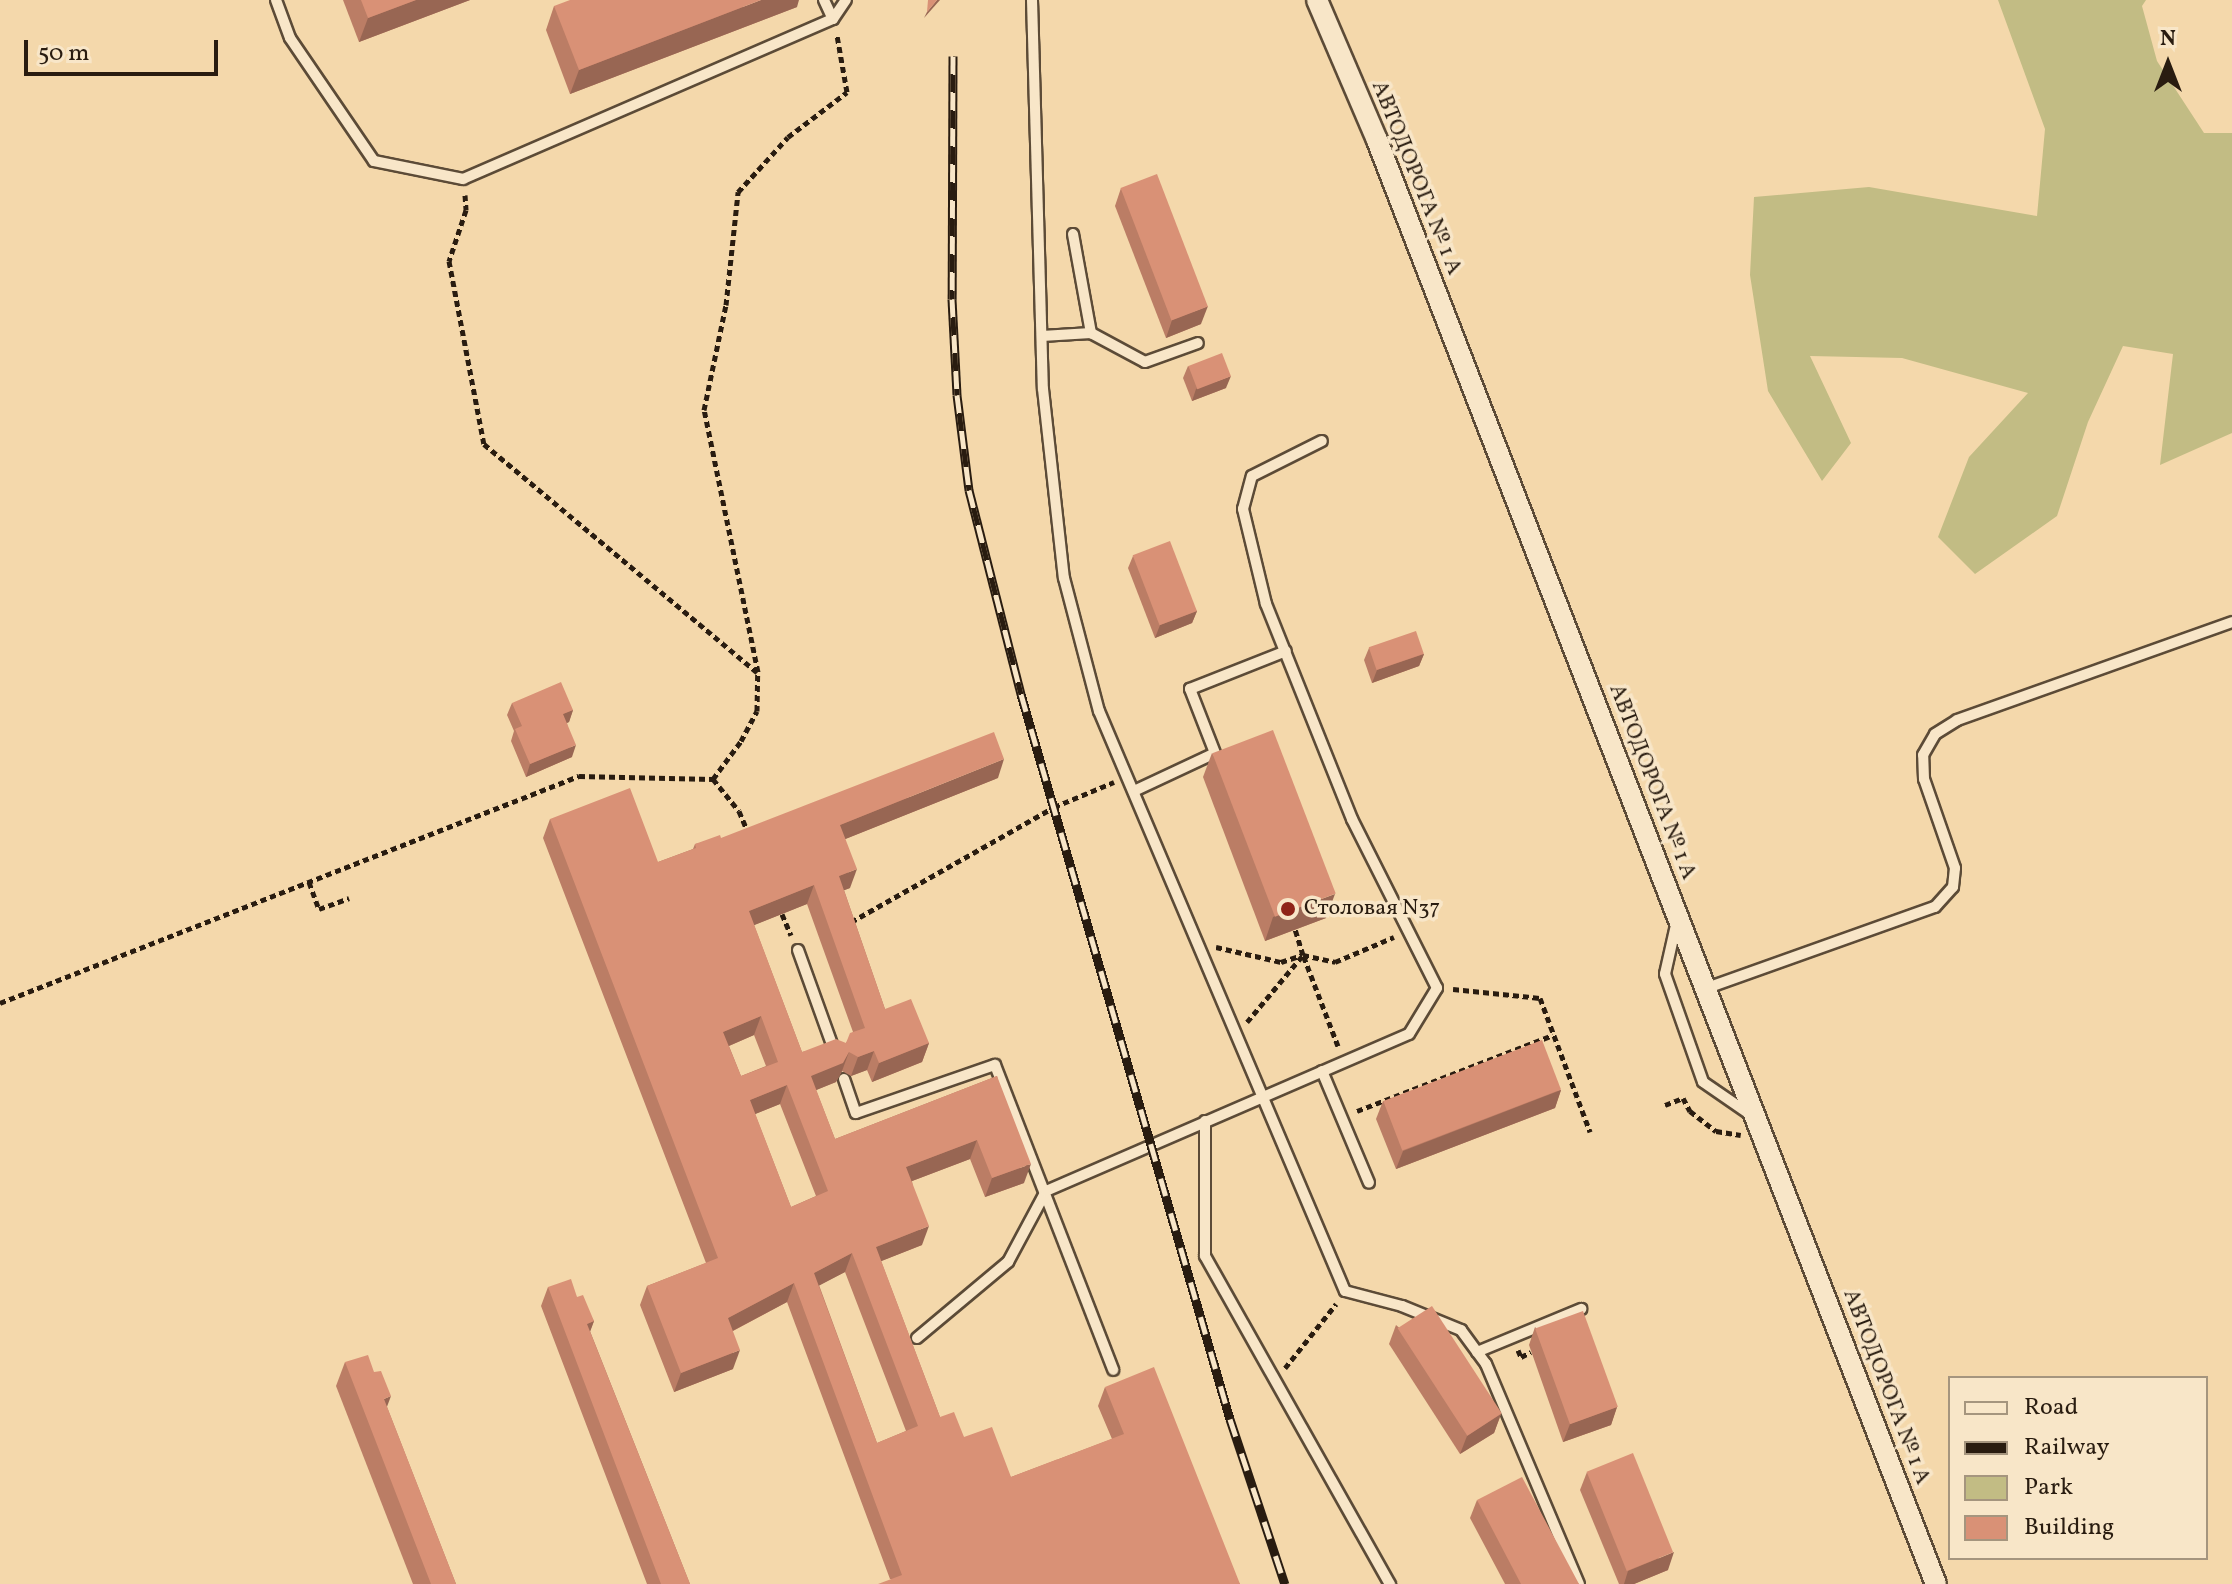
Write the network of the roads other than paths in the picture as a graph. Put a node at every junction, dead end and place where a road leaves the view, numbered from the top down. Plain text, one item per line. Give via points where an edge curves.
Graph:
1 (276, 0) edge
2 (824, 0) edge
3 (846, 0) edge
4 (1032, 0) edge
5 (1317, 0) edge
6 (833, 19) junction
7 (1073, 234) dead end
8 (1091, 333) junction
9 (1042, 336) junction
10 (1198, 343) dead end
11 (1322, 441) dead end
12 (2232, 622) edge
13 (1286, 651) junction
14 (1134, 791) junction
15 (1679, 915) junction
16 (798, 950) dead end
17 (1707, 988) junction
18 (836, 1055) edge
19 (1322, 1071) junction
20 (844, 1079) edge
21 (1260, 1098) junction
22 (1758, 1120) junction
23 (1205, 1121) junction
24 (1369, 1183) dead end
25 (1046, 1191) junction
26 (1581, 1309) edge
27 (917, 1338) dead end
28 (1477, 1352) junction
29 (1113, 1370) dead end
30 (1390, 1584) edge
31 (1579, 1584) edge
32 (1936, 1584) edge

1 - 6 lane via 290,38 374,161 463,179
2 - 6 lane
3 - 6 lane
4 - 9 lane
5 - 15 street, АВТОДОРОГА № 1 А via 1377,140
7 - 8 lane
8 - 9 lane
8 - 10 lane via 1145,362
9 - 14 lane via 1064,578 1099,711
11 - 13 lane via 1252,476 1243,509 1266,604
12 - 17 lane via 1957,720 1935,734 1923,755 1924,779 1955,868 1953,887 1935,907
13 - 14 lane via 1190,689 1215,753
13 - 19 lane via 1352,819 1437,988 1409,1034
14 - 21 lane
15 - 17 street, АВТОДОРОГА № 1 А
15 - 22 lane via 1665,974 1703,1082
16 - 18 lane
17 - 22 street, АВТОДОРОГА № 1 А
19 - 21 lane
19 - 24 lane
20 - 25 lane via 856,1113 995,1065
21 - 23 lane
21 - 28 lane via 1345,1291 1461,1330
22 - 32 street, АВТОДОРОГА № 1 А
23 - 25 lane
23 - 30 lane via 1205,1256
25 - 27 lane via 1008,1262
25 - 29 lane
26 - 28 lane
28 - 31 lane

